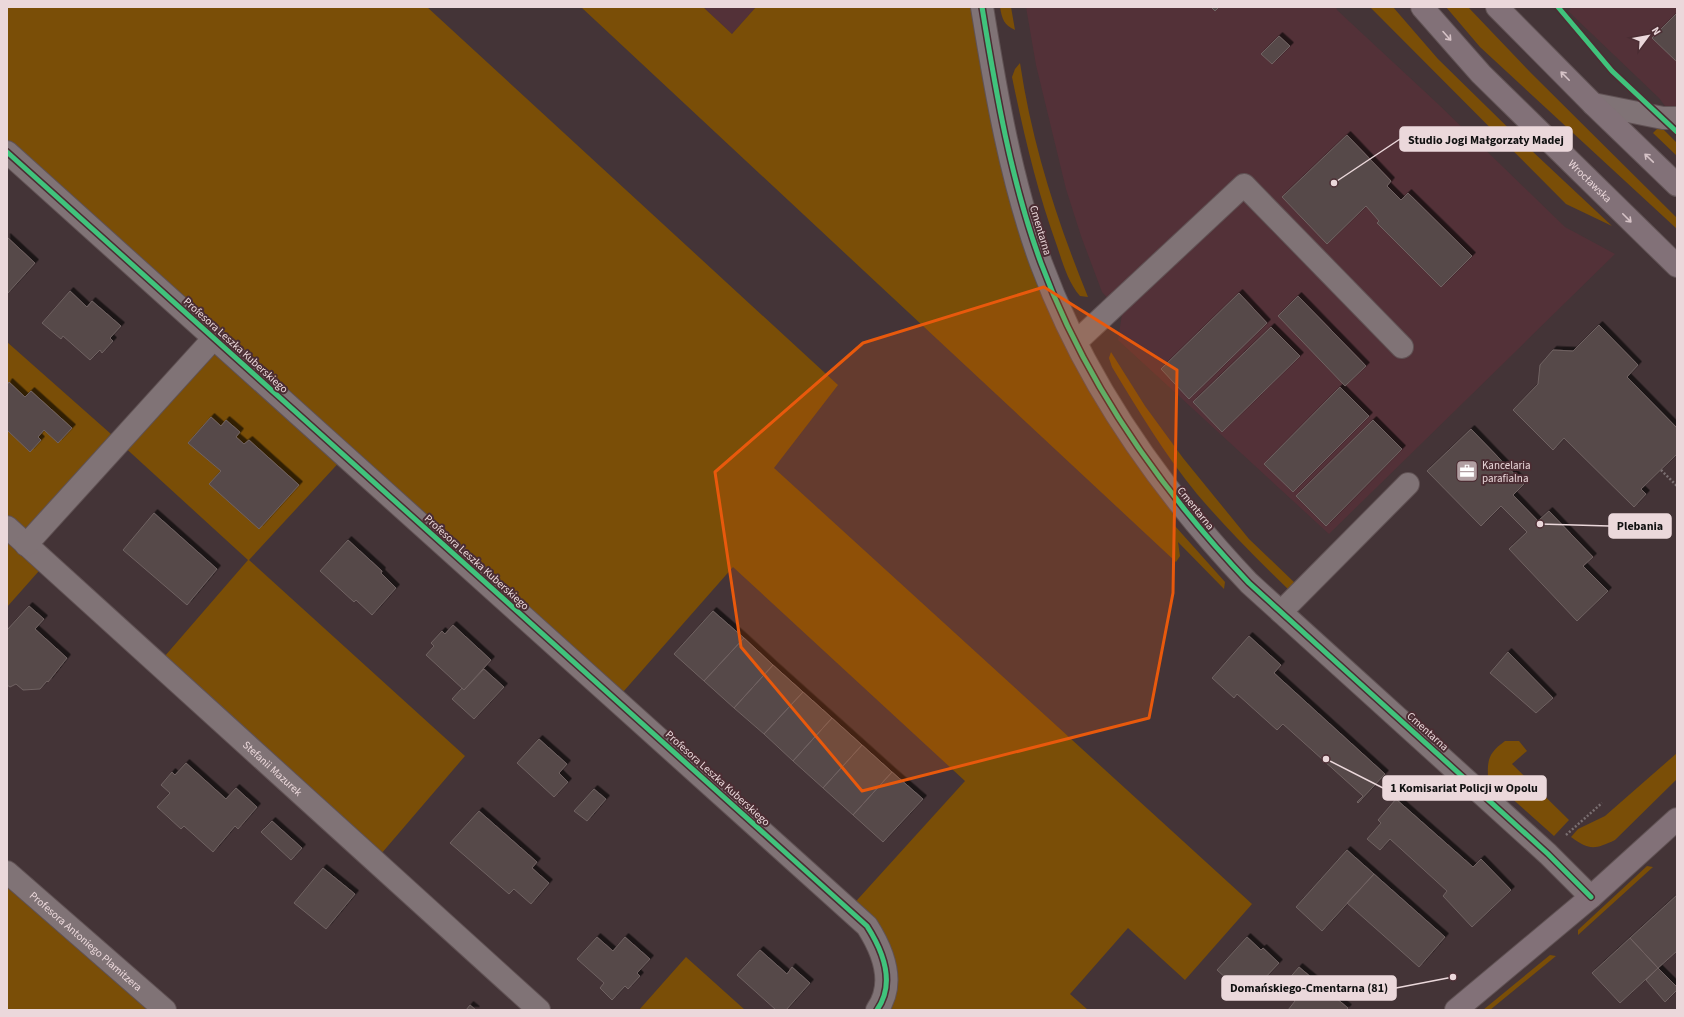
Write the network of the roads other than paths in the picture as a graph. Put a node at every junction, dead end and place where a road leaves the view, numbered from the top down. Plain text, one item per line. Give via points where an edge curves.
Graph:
1 (982, 7) edge
2 (1422, 7) edge
3 (1498, 7) edge
4 (1593, 104) junction
5 (1676, 116) edge
6 (7, 152) edge
7 (1677, 185) edge
8 (1677, 266) edge
9 (214, 338) junction
10 (1076, 342) junction
11 (1402, 347) dead end
12 (1408, 484) dead end
13 (7, 528) edge
14 (26, 545) junction
15 (1282, 612) junction
16 (1677, 819) edge
17 (7, 872) edge
18 (1591, 897) junction
19 (165, 1010) edge
20 (539, 1010) edge
21 (877, 1010) edge
22 (1456, 1010) edge

1 - 10 street, Cmentarna via 994,83 1020,194 1042,264
2 -> 8 main road, Wrocławska via 1481,74
4 -> 3 main road
4 - 5 street via 1663,118
7 -> 4 main road
6 - 9 street, Profesora Leszka Kuberskiego
9 - 14 street
9 - 21 street, Profesora Leszka Kuberskiego via 867,926 876,940 887,974 886,990
10 - 11 street via 1244,185
10 - 15 street, Cmentarna via 1126,431 1168,490 1215,547 1249,583
12 - 15 street
13 - 14 street, Stefanii Mazurek
14 - 20 street, Stefanii Mazurek
15 - 18 street, Cmentarna via 1548,854
16 - 18 main road
17 - 19 street, Profesora Antoniego Plamitzera
18 - 22 main road

